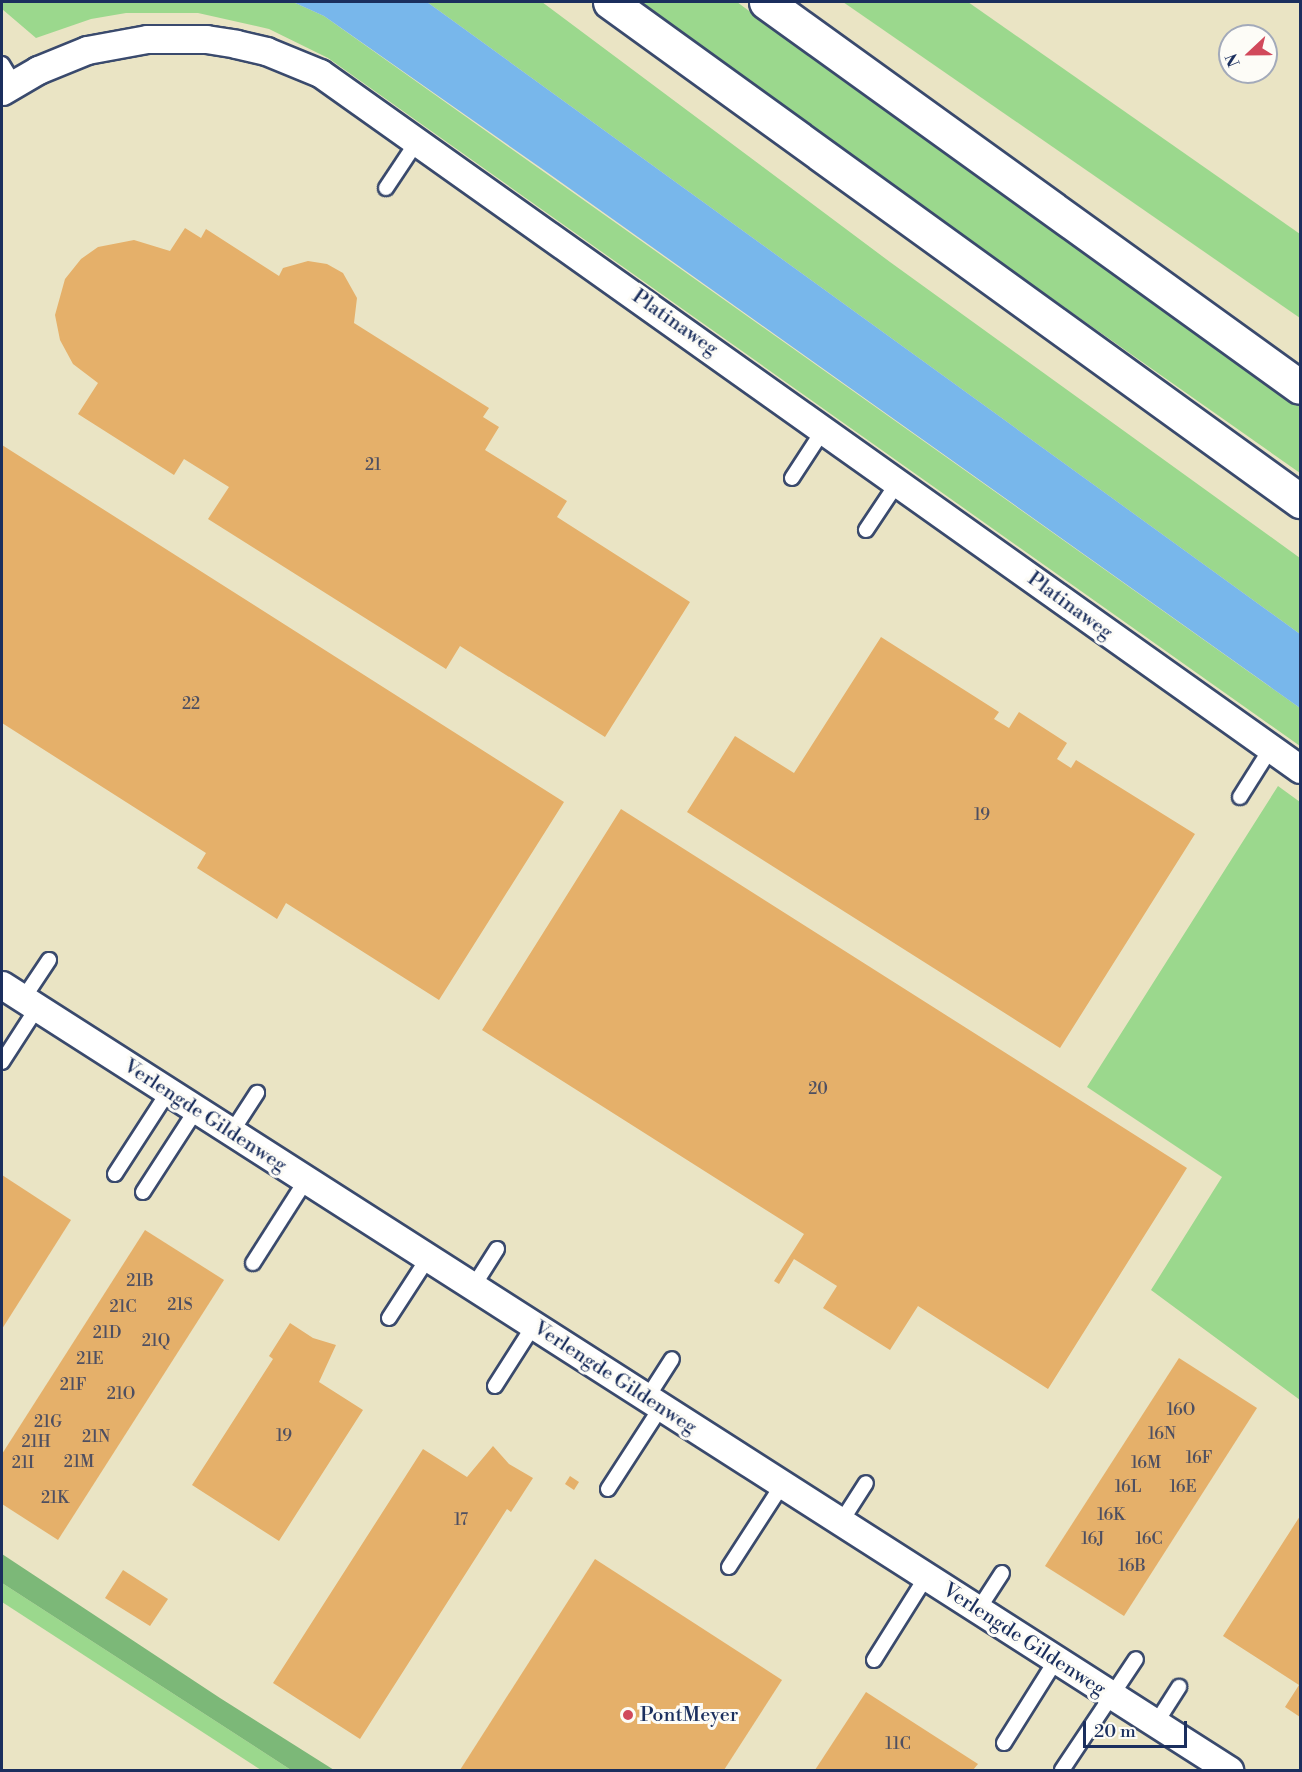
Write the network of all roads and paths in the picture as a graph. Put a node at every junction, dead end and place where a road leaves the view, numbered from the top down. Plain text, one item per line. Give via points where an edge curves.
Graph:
1 (610, 2) edge
2 (766, 2) edge
3 (6, 80) edge
4 (418, 140) junction
5 (386, 188) dead end
6 (1300, 387) edge
7 (824, 429) junction
8 (792, 478) dead end
9 (898, 482) junction
10 (1300, 501) edge
11 (866, 530) dead end
12 (1270, 748) junction
13 (1300, 769) edge
14 (1240, 797) dead end
15 (49, 960) dead end
16 (21, 998) edge
17 (2, 1062) edge
18 (168, 1092) junction
19 (257, 1093) dead end
20 (196, 1110) junction
21 (231, 1133) junction
22 (115, 1174) dead end
23 (306, 1180) junction
24 (143, 1192) dead end
25 (497, 1249) dead end
26 (428, 1258) junction
27 (253, 1263) dead end
28 (473, 1287) junction
29 (389, 1318) dead end
30 (534, 1325) junction
31 (672, 1359) dead end
32 (495, 1386) dead end
33 (654, 1402) junction
34 (866, 1483) dead end
35 (782, 1485) junction
36 (608, 1490) dead end
37 (841, 1522) junction
38 (729, 1567) dead end
39 (1002, 1573) dead end
40 (926, 1577) junction
41 (978, 1610) junction
42 (1136, 1659) dead end
43 (874, 1660) dead end
44 (1056, 1660) junction
45 (1179, 1687) dead end
46 (1112, 1696) junction
47 (1156, 1723) junction
48 (1004, 1743) dead end
49 (1214, 1767) edge
50 (1062, 1770) edge

1 - 10 highway
2 - 6 highway
3 - 4 street, Platinaweg via 114,44 147,39 206,39 266,51 320,73
4 - 5 lane
4 - 7 street, Platinaweg
7 - 8 lane
7 - 9 street, Platinaweg
9 - 11 lane
9 - 12 street, Platinaweg
12 - 13 street, Platinaweg
12 - 14 lane
15 - 16 lane
16 - 17 lane
16 - 18 street, Verlengde Gildenweg
18 - 20 street, Verlengde Gildenweg
18 - 22 lane
19 - 21 lane
20 - 21 street, Verlengde Gildenweg
20 - 24 lane
21 - 23 street, Verlengde Gildenweg
23 - 26 street, Verlengde Gildenweg
23 - 27 lane
25 - 28 lane
26 - 28 street, Verlengde Gildenweg
26 - 29 lane
28 - 30 street, Verlengde Gildenweg
30 - 32 lane
30 - 33 street, Verlengde Gildenweg
31 - 33 lane
33 - 35 street, Verlengde Gildenweg
33 - 36 lane
34 - 37 lane
35 - 37 street, Verlengde Gildenweg
35 - 38 lane
37 - 40 street, Verlengde Gildenweg
39 - 41 lane
40 - 41 street, Verlengde Gildenweg
40 - 43 lane
41 - 44 street, Verlengde Gildenweg
42 - 46 lane
44 - 46 street, Verlengde Gildenweg
44 - 48 lane
45 - 47 lane
46 - 47 street, Verlengde Gildenweg
46 - 50 lane
47 - 49 street, Verlengde Gildenweg

